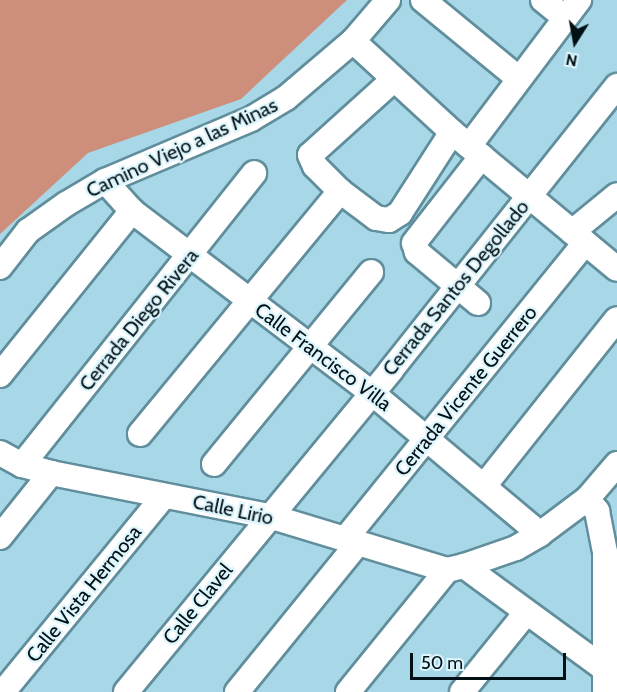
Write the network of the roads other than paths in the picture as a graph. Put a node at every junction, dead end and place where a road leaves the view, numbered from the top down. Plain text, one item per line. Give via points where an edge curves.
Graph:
1 (388, 0) edge
2 (423, 0) edge
3 (543, 0) edge
4 (572, 9) edge
5 (353, 41) junction
6 (518, 78) junction
7 (392, 81) junction
8 (617, 86) edge
9 (468, 145) junction
10 (254, 173) dead end
11 (105, 182) junction
12 (340, 191) junction
13 (617, 195) edge
14 (530, 196) junction
15 (132, 211) junction
16 (579, 238) junction
17 (192, 254) junction
18 (0, 267) edge
19 (617, 269) edge
20 (371, 272) dead end
21 (456, 288) junction
22 (249, 300) junction
23 (478, 303) dead end
24 (617, 319) edge
25 (309, 347) junction
26 (0, 375) edge
27 (372, 393) junction
28 (140, 434) dead end
29 (428, 438) junction
30 (0, 453) edge
31 (214, 464) dead end
32 (617, 464) edge
33 (22, 465) junction
34 (51, 473) junction
35 (484, 486) junction
36 (164, 496) junction
37 (592, 505) junction
38 (269, 516) junction
39 (617, 525) edge
40 (540, 534) junction
41 (0, 537) edge
42 (352, 540) junction
43 (456, 568) junction
44 (526, 613) junction
45 (605, 681) edge
46 (3, 692) edge
47 (126, 692) edge
48 (237, 692) edge
49 (348, 692) edge
50 (462, 692) edge

1 - 5 street, Camino Viejo a las Minas
2 - 6 street
3 - 4 street
4 - 6 street
5 - 7 street
5 - 11 street, Camino Viejo a las Minas via 286,98 251,118
6 - 9 street
7 - 9 street
7 - 12 street via 310,155 315,166
8 - 14 street, Cerrada Santos Degollado
9 - 12 street via 389,220 376,218
9 - 14 street
9 - 21 street via 414,243 417,252
10 - 17 street, Cerrada Diego Rivera
11 - 15 street, Calle Francisco Villa
11 - 18 street, Camino Viejo a las Minas via 28,231
12 - 22 street
13 - 16 street, Cerrada Vicente Guerrero
14 - 16 street
14 - 21 street, Cerrada Santos Degollado
15 - 17 street, Calle Francisco Villa
15 - 26 street
16 - 19 street
16 - 29 street, Cerrada Vicente Guerrero
17 - 22 street, Calle Francisco Villa
17 - 33 street, Cerrada Diego Rivera
20 - 25 street
21 - 23 street
21 - 27 street, Cerrada Santos Degollado
22 - 25 street, Calle Francisco Villa
22 - 28 street
24 - 35 street
25 - 27 street, Calle Francisco Villa
25 - 31 street
27 - 29 street, Calle Francisco Villa
27 - 38 street, Cerrada Santos Degollado
29 - 35 street, Calle Francisco Villa
29 - 42 street, Cerrada Vicente Guerrero
30 - 33 street, Calle Lirio
32 - 37 street
33 - 34 street, Calle Lirio
34 - 36 street, Calle Lirio
34 - 41 street
35 - 40 street, Calle Francisco Villa
36 - 38 street, Calle Lirio
36 - 46 street, Calle Vista Hermosa
37 - 39 street
37 - 40 street
37 - 45 street via 605,552
38 - 42 street, Calle Lirio
38 - 47 street, Calle Clavel
40 - 43 street via 516,548
42 - 43 street, Calle Lirio
42 - 48 street, Cerrada Vicente Guerrero
43 - 44 street, Calle Lirio
43 - 49 street
44 - 45 street, Calle Lirio
44 - 50 street

